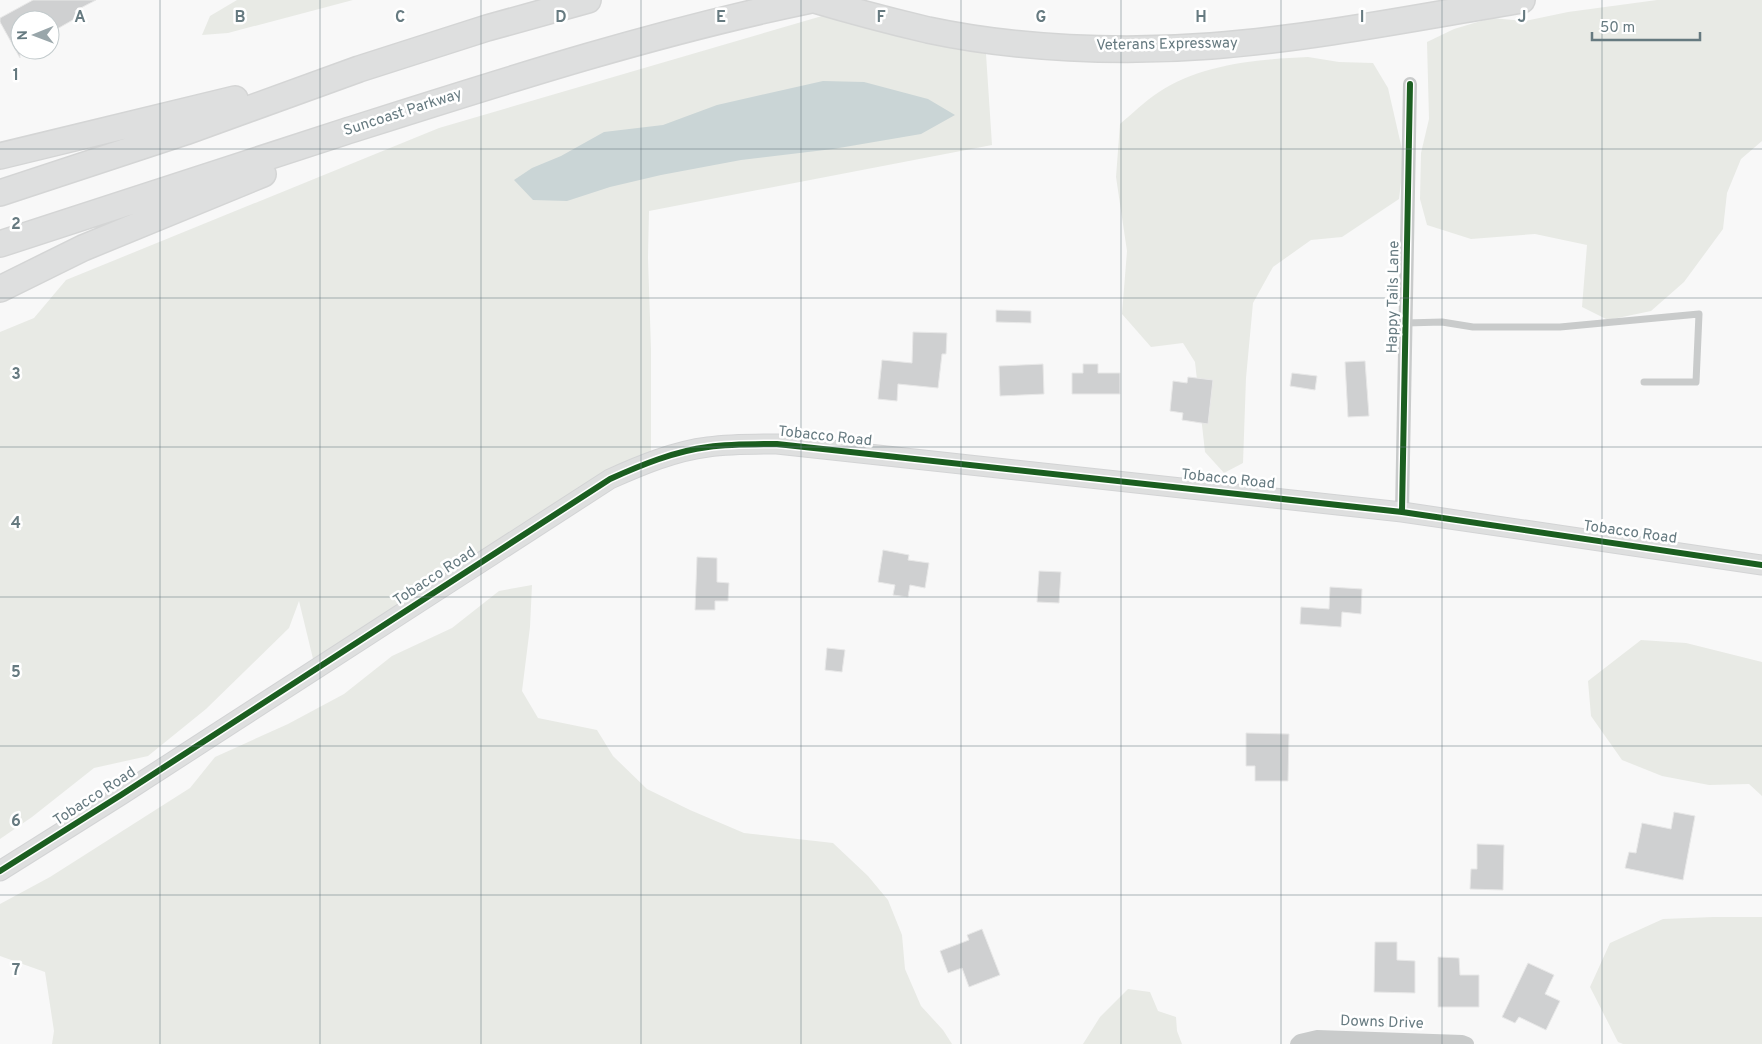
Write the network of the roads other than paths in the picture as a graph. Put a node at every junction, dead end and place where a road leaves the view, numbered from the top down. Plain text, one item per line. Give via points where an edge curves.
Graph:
1 (588, 0) edge
2 (811, 0) edge
3 (815, 0) edge
4 (1522, 0) edge
5 (358, 68) junction
6 (1410, 84) dead end
7 (410, 110) junction
8 (0, 156) edge
9 (0, 193) edge
10 (0, 244) edge
11 (0, 289) edge
12 (1406, 323) junction
13 (1644, 382) dead end
14 (1402, 512) junction
15 (1762, 565) edge
16 (0, 871) edge
17 (1297, 1044) edge
18 (1468, 1044) edge

1 - 5 highway
2 - 7 highway, Suncoast Parkway via 711,22 593,54
3 - 4 highway, Veterans Expressway via 930,30 1039,45 1108,48 1248,43
5 - 8 highway
5 - 9 highway via 185,132
6 - 12 street, Happy Tails Lane
7 - 10 highway, Suncoast Parkway
7 - 11 highway via 277,169 83,248
12 - 13 lane via 1442,322 1473,327 1560,326 1699,314 1696,382
12 - 14 street, Happy Tails Lane
14 - 15 street, Tobacco Road
14 - 16 street, Tobacco Road via 777,444 715,446 678,454 610,479
17 - 18 street, Downs Drive via 1317,1037

